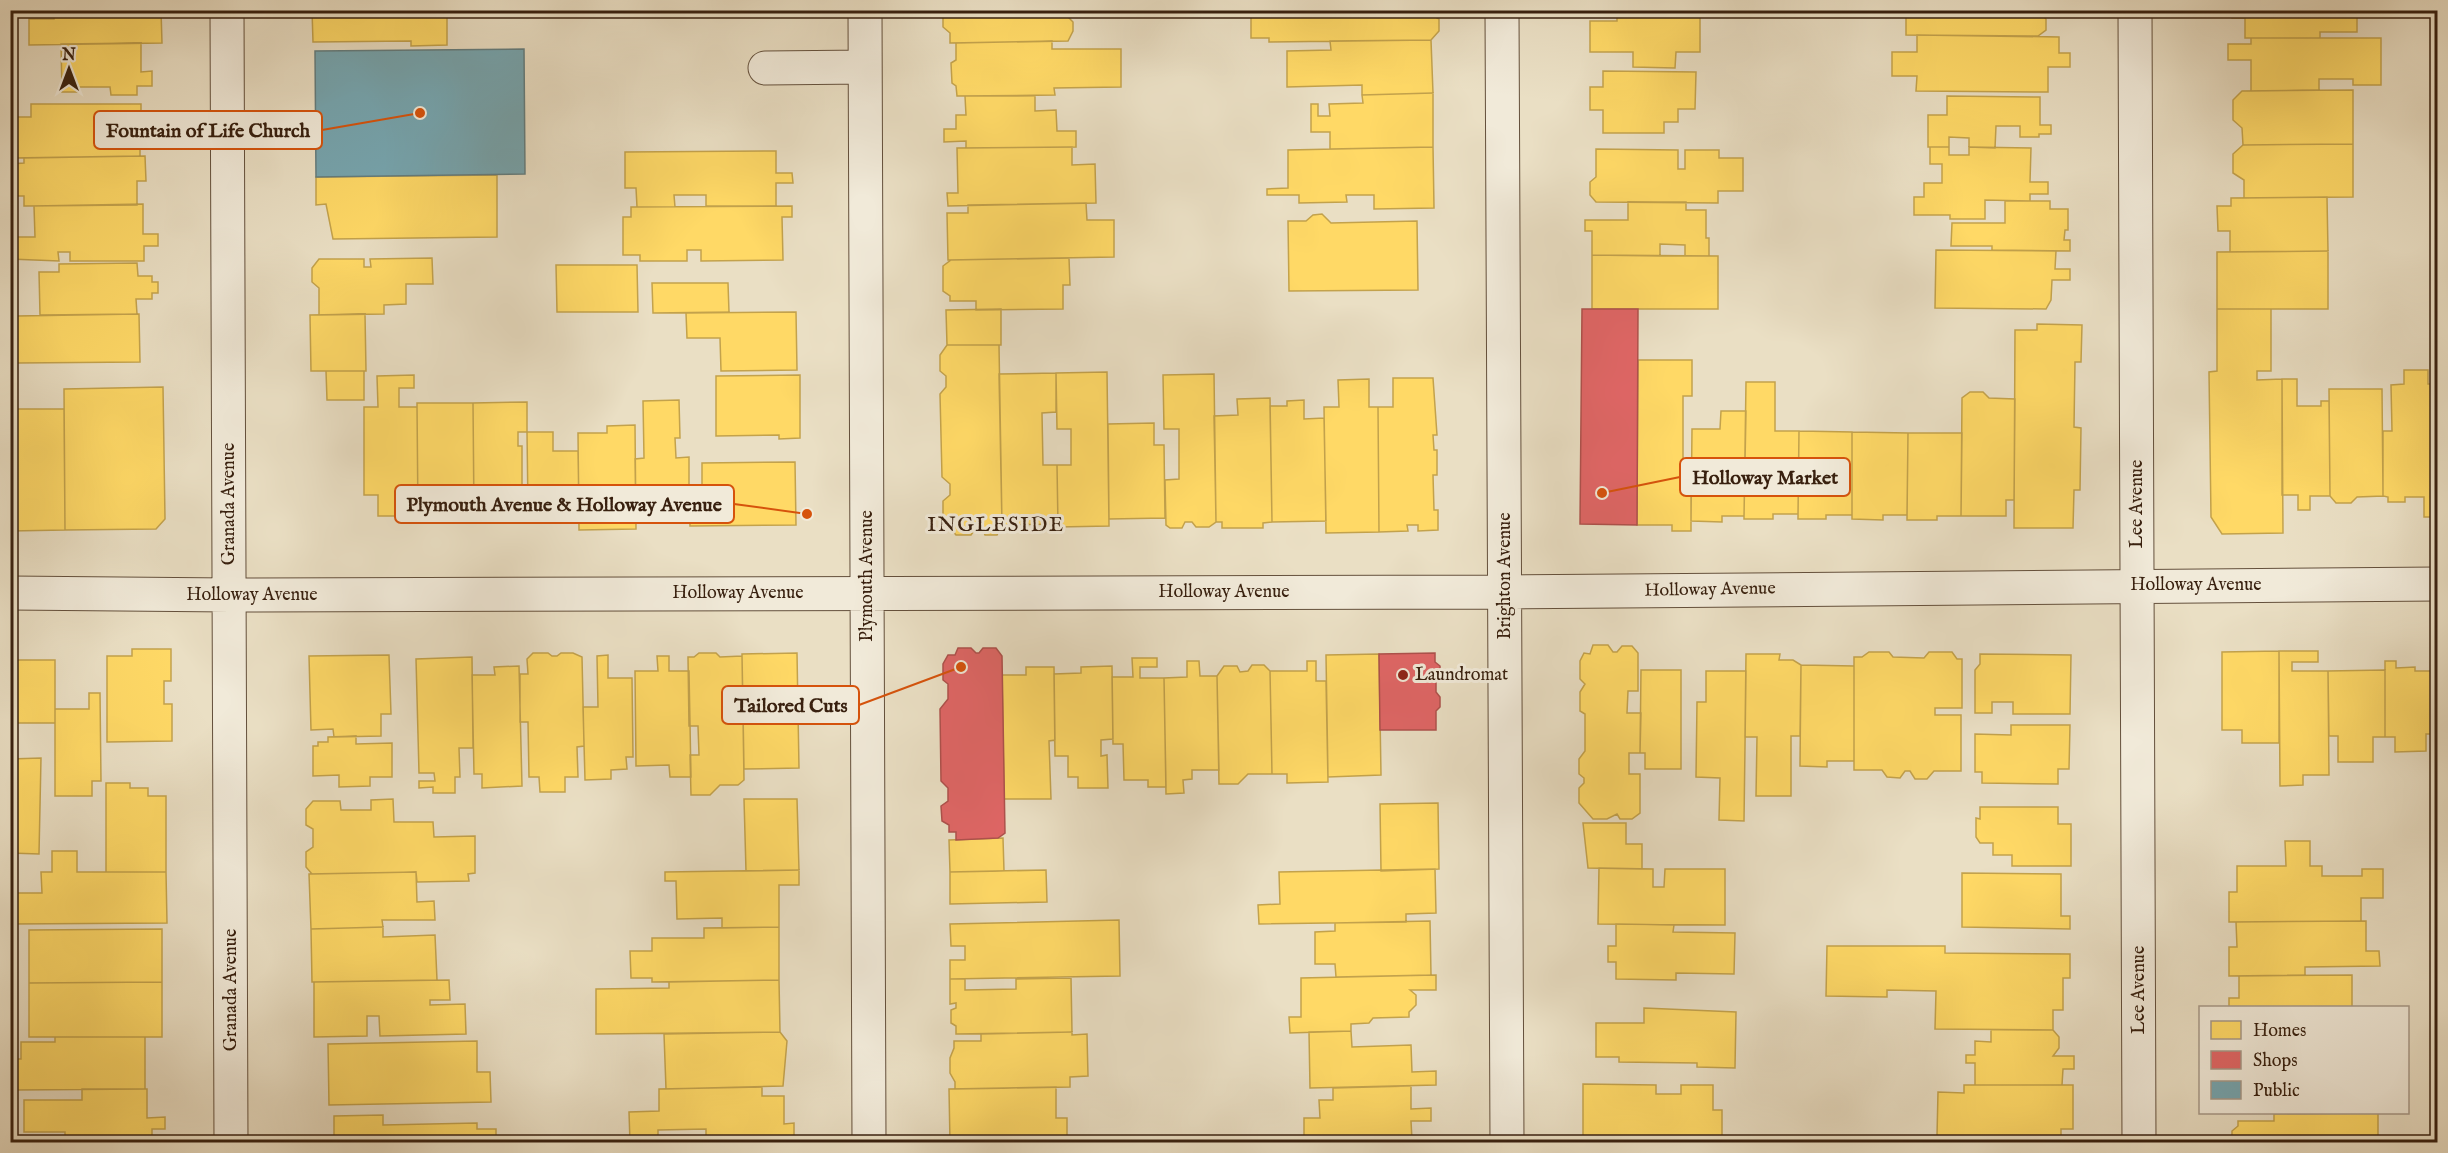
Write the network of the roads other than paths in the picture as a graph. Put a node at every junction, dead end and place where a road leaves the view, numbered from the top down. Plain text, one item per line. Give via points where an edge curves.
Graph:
1 (227, 10) edge
2 (865, 10) edge
3 (1502, 10) edge
4 (2135, 10) edge
5 (865, 67) junction
6 (765, 68) dead end
7 (2438, 584) edge
8 (2138, 586) junction
9 (1506, 592) junction
10 (10, 593) edge
11 (867, 593) junction
12 (230, 595) junction
13 (231, 1143) edge
14 (869, 1143) edge
15 (1507, 1143) edge
16 (2139, 1143) edge

1 - 12 street, Granada Avenue
2 - 5 street, Plymouth Avenue
3 - 9 street, Brighton Avenue
4 - 8 street, Lee Avenue
5 - 6 street
5 - 11 street, Plymouth Avenue
7 - 8 street, Holloway Avenue
8 - 9 street, Holloway Avenue
8 - 16 street, Lee Avenue
9 - 11 street, Holloway Avenue
9 - 15 street, Brighton Avenue
10 - 12 street, Holloway Avenue
11 - 12 street, Holloway Avenue
11 - 14 street, Plymouth Avenue
12 - 13 street, Granada Avenue

